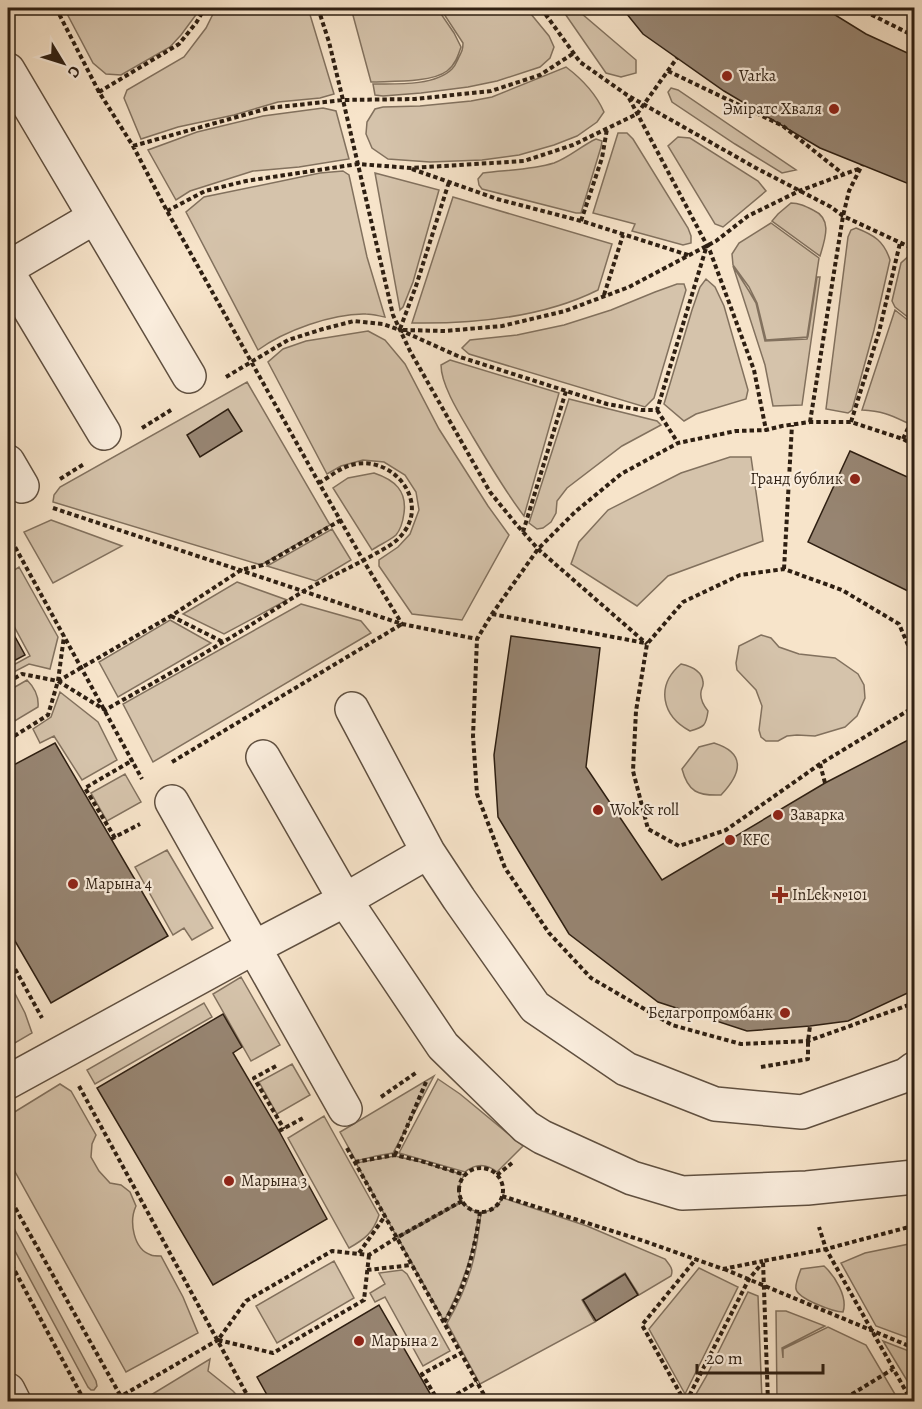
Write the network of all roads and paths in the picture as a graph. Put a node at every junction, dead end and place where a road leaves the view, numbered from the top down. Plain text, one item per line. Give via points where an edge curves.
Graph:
1 (56, 8) edge
2 (205, 8) edge
3 (318, 8) edge
4 (541, 8) edge
5 (858, 8) edge
6 (915, 36) edge
7 (574, 53) junction
8 (677, 58) dead end
9 (8, 70) edge
10 (668, 71) junction
11 (99, 92) junction
12 (627, 95) junction
13 (343, 100) junction
14 (643, 105) junction
15 (637, 114) junction
16 (608, 128) junction
17 (132, 146) junction
18 (358, 164) junction
19 (411, 168) junction
20 (843, 175) junction
21 (449, 182) junction
22 (799, 191) junction
23 (167, 211) junction
24 (843, 216) junction
25 (96, 217) junction
26 (581, 221) junction
27 (623, 235) junction
28 (900, 243) junction
29 (707, 245) junction
30 (915, 249) edge
31 (689, 255) junction
32 (8, 268) edge
33 (8, 273) edge
34 (604, 296) junction
35 (400, 330) junction
36 (251, 361) junction
37 (189, 376) dead end
38 (566, 391) junction
39 (657, 410) junction
40 (810, 422) junction
41 (851, 422) junction
42 (910, 424) dead end
43 (792, 425) junction
44 (766, 430) junction
45 (104, 433) dead end
46 (903, 439) junction
47 (678, 443) junction
48 (915, 445) edge
49 (320, 483) junction
50 (50, 507) dead end
51 (341, 520) junction
52 (523, 532) junction
53 (538, 549) junction
54 (363, 560) junction
55 (784, 569) junction
56 (241, 570) junction
57 (305, 591) junction
58 (492, 614) junction
59 (171, 616) junction
60 (402, 624) junction
61 (64, 636) dead end
62 (477, 639) junction
63 (224, 642) junction
64 (647, 644) junction
65 (915, 659) edge
66 (58, 681) junction
67 (8, 682) edge
68 (915, 707) edge
69 (352, 709) dead end
70 (8, 740) edge
71 (263, 757) dead end
72 (132, 760) dead end
73 (819, 764) junction
74 (163, 768) dead end
75 (825, 783) dead end
76 (172, 802) dead end
77 (143, 822) dead end
78 (428, 852) junction
79 (345, 900) junction
80 (254, 948) junction
81 (8, 956) edge
82 (915, 1003) edge
83 (36, 1007) dead end
84 (810, 1026) dead end
85 (808, 1041) junction
86 (440, 1052) junction
87 (285, 1060) dead end
88 (915, 1070) edge
89 (8, 1082) edge
90 (78, 1085) dead end
91 (344, 1108) junction
92 (395, 1155) junction
93 (355, 1162) dead end
94 (465, 1175) junction
95 (915, 1177) edge
96 (8, 1195) edge
97 (502, 1196) junction
98 (462, 1201) junction
99 (480, 1212) junction
100 (385, 1216) dead end
101 (915, 1228) edge
102 (826, 1249) junction
103 (359, 1254) junction
104 (369, 1255) junction
105 (8, 1258) edge
106 (696, 1259) junction
107 (763, 1261) junction
108 (412, 1265) dead end
109 (723, 1269) junction
110 (367, 1270) junction
111 (749, 1280) junction
112 (764, 1285) junction
113 (444, 1322) dead end
114 (872, 1330) junction
115 (218, 1340) junction
116 (915, 1348) edge
117 (461, 1353) dead end
118 (893, 1369) junction
119 (477, 1382) dead end
120 (8, 1390) edge
121 (120, 1396) junction
122 (14, 1401) edge
123 (86, 1401) edge
124 (111, 1401) edge
125 (124, 1401) edge
126 (251, 1401) edge
127 (439, 1401) edge
128 (444, 1401) edge
129 (686, 1401) edge
130 (768, 1401) edge
131 (839, 1401) edge
132 (912, 1401) edge

1 - 11 path
2 - 11 path via 179,44
3 - 13 path
4 - 7 path
5 - 6 path
7 - 12 path via 580,62
7 - 13 path via 540,75 491,91 415,99
8 - 10 path
9 - 25 street
10 - 14 path
10 - 20 path via 783,126
11 - 17 path
12 - 14 path
12 - 15 path
13 - 17 path via 269,108
13 - 18 path
14 - 15 path
14 - 22 path
15 - 16 path
15 - 29 path
16 - 19 path via 573,145 524,161
16 - 26 path
17 - 23 path
18 - 19 path
18 - 23 path via 205,191
18 - 35 path via 393,315
19 - 21 path
20 - 22 path
20 - 24 path via 862,167 849,191
21 - 26 path via 497,200
21 - 35 path
22 - 24 path
22 - 29 path via 748,216
23 - 36 path
24 - 28 path
24 - 40 path
25 - 32 street
25 - 37 street
26 - 27 path
27 - 31 path
27 - 34 path
28 - 30 path
28 - 41 path via 879,332
29 - 31 path
29 - 39 path
29 - 44 path via 754,370
31 - 34 path
33 - 45 street
34 - 35 path via 565,311 502,326 445,332
35 - 36 path via 354,321 288,340
35 - 38 path via 460,357
35 - 52 path via 490,492
36 - 49 path
38 - 39 path via 608,404
38 - 52 path
39 - 47 path
40 - 41 path
40 - 43 path
41 - 46 path
42 - 46 path
43 - 44 path
43 - 55 path
44 - 47 path via 735,431
46 - 48 path
47 - 53 path via 621,474
49 - 51 path
49 - 54 path via 347,466 370,464 397,477 408,491 412,500 407,528 394,543
50 - 56 path
51 - 54 path
51 - 56 path via 263,565
52 - 53 path
53 - 58 path
53 - 64 path
54 - 57 path
54 - 60 path
55 - 64 path via 740,575 683,602
55 - 65 path via 842,590 898,624
56 - 57 path
56 - 59 path
57 - 60 path
57 - 63 path
58 - 62 path
58 - 64 path
59 - 63 path
59 - 66 path
60 - 62 path
60 - 74 path
61 - 66 path
62 - 85 path via 473,736 477,794 504,868 549,933 591,978 672,1025 741,1044
63 - 66 path via 105,710
64 - 73 path via 636,711 633,771 648,829 679,846 726,830
66 - 67 path via 22,674
66 - 70 path via 48,715
68 - 73 path
69 - 78 street
71 - 79 street
72 - 77 path via 85,788 113,839
73 - 75 path
76 - 80 street
78 - 79 street
78 - 88 street via 535,1007 626,1069 715,1104 802,1112
79 - 80 street
79 - 86 street
80 - 89 street
80 - 91 street
81 - 83 path
82 - 85 path
84 - 85 path
86 - 91 path
86 - 92 path
86 - 95 street via 542,1137 632,1178 682,1193 807,1188
87 - 91 path via 254,1078 282,1130
90 - 115 path
92 - 93 path
92 - 94 path
94 - 97 path via 477,1168 492,1170 501,1181
94 - 98 path via 459,1188
96 - 121 path
97 - 99 path via 493,1208
97 - 106 path
98 - 99 path
98 - 104 path
99 - 113 path via 468,1270 459,1297
100 - 103 path
101 - 102 path
102 - 107 path
102 - 114 path
103 - 104 path
103 - 115 path via 332,1251 246,1301
104 - 110 path
105 - 123 path
106 - 109 path
106 - 129 path via 642,1325
107 - 109 path
107 - 111 path
107 - 112 path
108 - 110 path
109 - 111 path
110 - 115 path via 364,1300 273,1353
111 - 112 path
111 - 129 path
112 - 114 path
112 - 130 path
114 - 116 path
114 - 118 path
115 - 121 path
115 - 126 path
117 - 127 path via 422,1374
118 - 131 path
118 - 132 path
119 - 128 path
120 - 122 street
121 - 124 path
121 - 125 path

